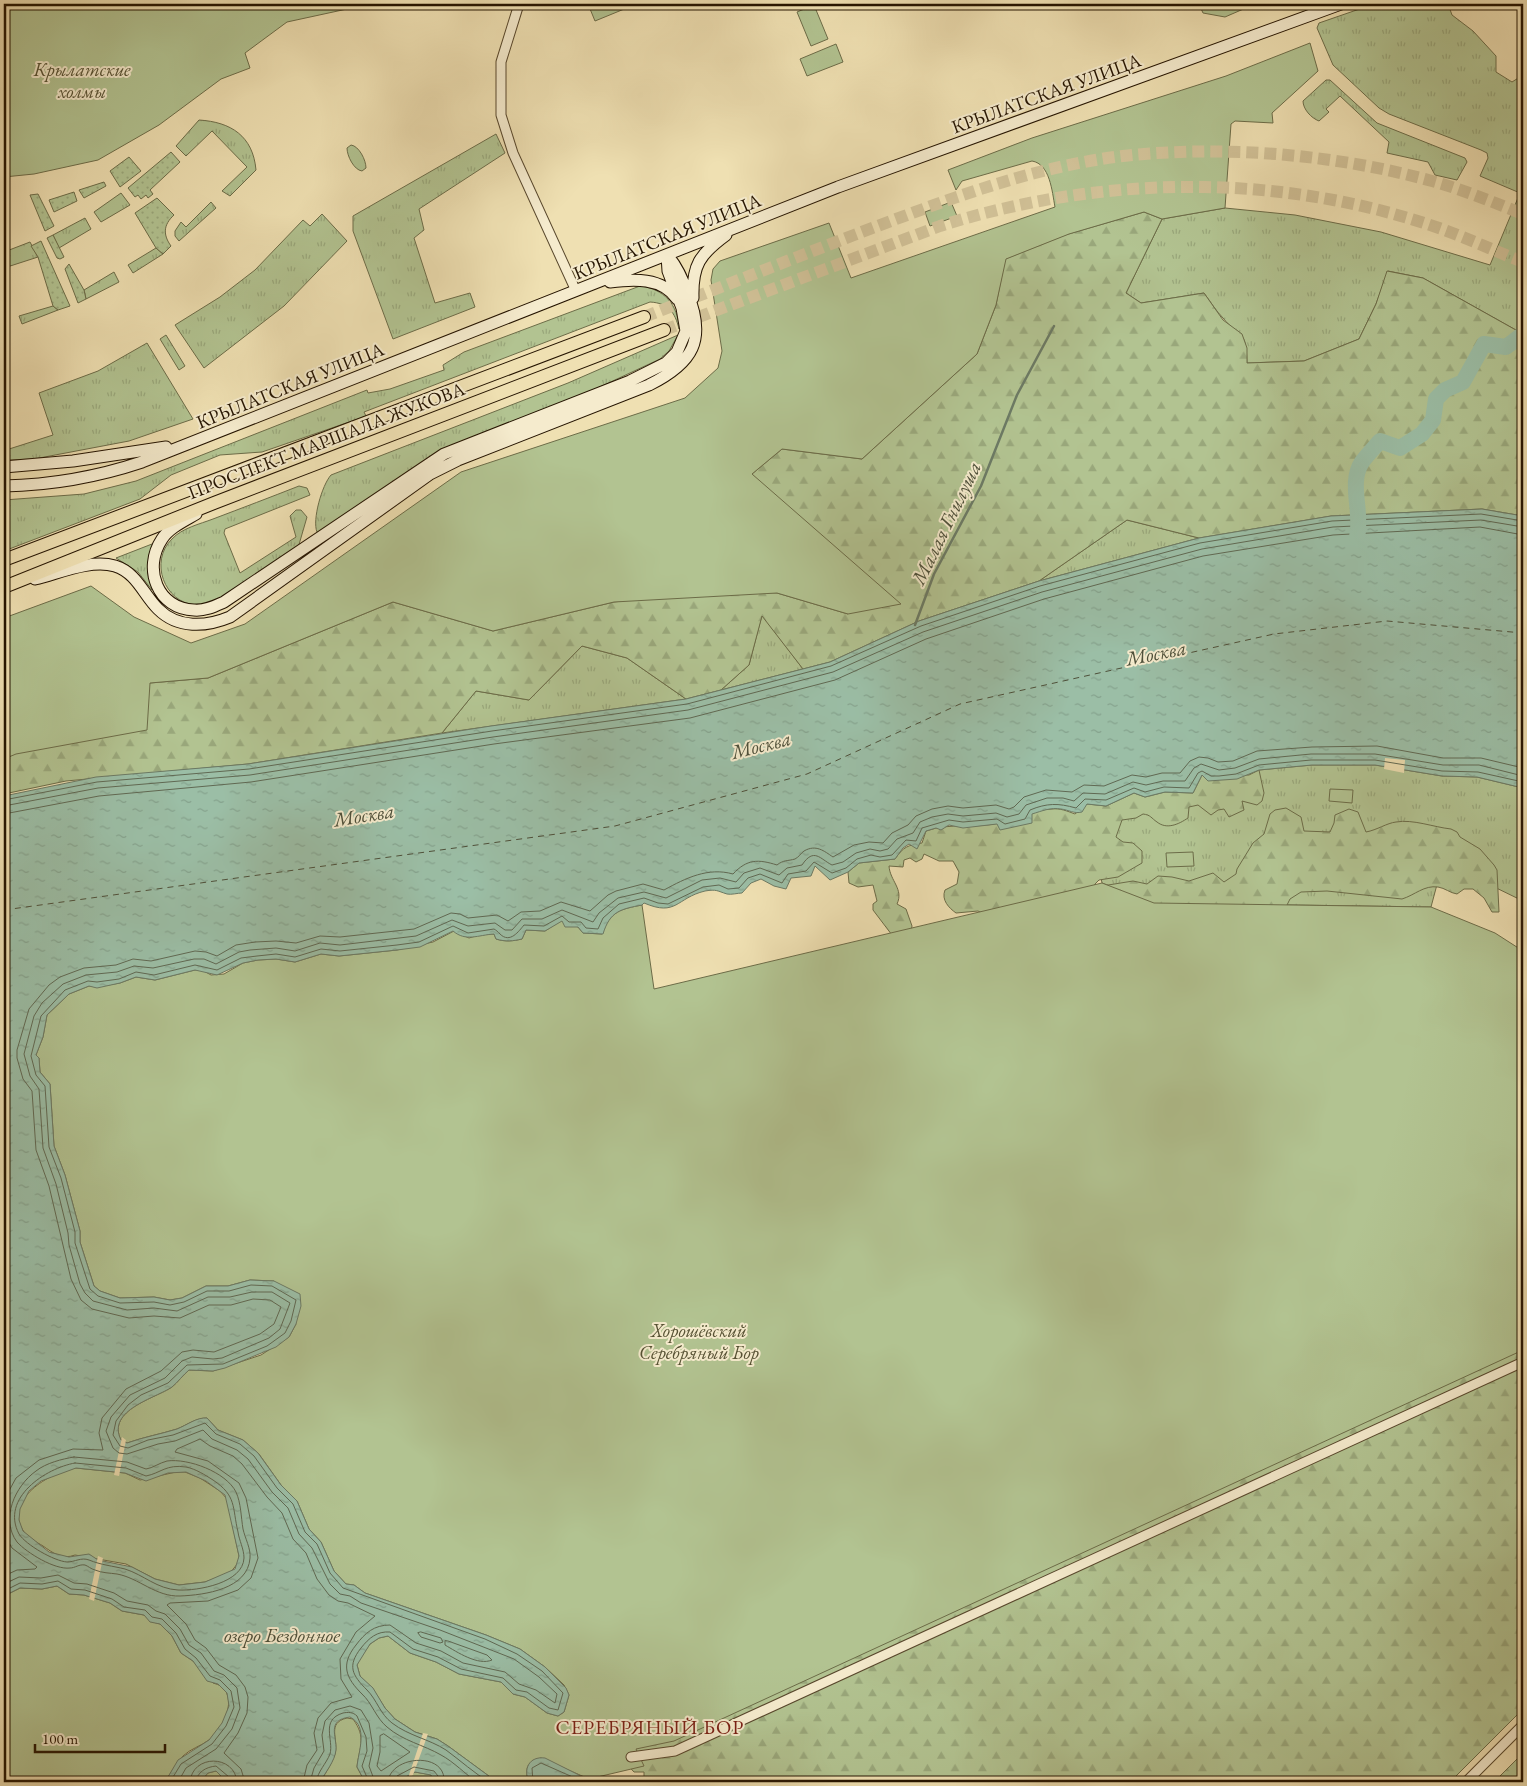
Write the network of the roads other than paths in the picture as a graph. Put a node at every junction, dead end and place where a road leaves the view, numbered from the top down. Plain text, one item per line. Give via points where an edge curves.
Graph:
1 (518, 4) edge
2 (1341, 4) edge
3 (741, 224) junction
4 (667, 255) junction
5 (593, 284) junction
6 (576, 291) junction
7 (687, 306) junction
8 (644, 317) tunnel mouth
9 (664, 330) tunnel mouth
10 (192, 443) junction
11 (4, 466) edge
12 (4, 486) edge
13 (214, 503) junction
14 (4, 560) edge
15 (4, 587) edge
16 (1523, 1362) edge
17 (1523, 1725) edge
18 (631, 1757) dead end
19 (1466, 1782) edge

1 - 6 street via 501,62 501,115 513,153
2 - 3 main road, КРЫЛАТСКАЯ УЛИЦА
3 - 4 main road, КРЫЛАТСКАЯ УЛИЦА
3 - 7 main road via 708,248 700,259
4 - 5 main road, КРЫЛАТСКАЯ УЛИЦА
4 - 7 main road via 677,267
5 - 6 main road, КРЫЛАТСКАЯ УЛИЦА
5 - 7 main road via 638,279 650,281 670,291
6 - 10 main road, КРЫЛАТСКАЯ УЛИЦА
7 - 13 main road via 683,342 666,362 630,381 444,454 224,602 196,610 182,608 169,603 160,593 152,570 154,559 161,540 168,532
7 - 15 main road via 697,322 696,340 686,359 666,377 430,474 230,617 215,624 174,620 158,609 137,580 116,567 106,565 86,566
8 - 14 main road, ПРОСПЕКТ МАРШАЛА ЖУКОВА
9 - 13 main road, ПРОСПЕКТ МАРШАЛА ЖУКОВА
10 - 11 main road via 72,461
10 - 12 main road, КРЫЛАТСКАЯ УЛИЦА via 100,474 54,483
13 - 15 main road, ПРОСПЕКТ МАРШАЛА ЖУКОВА
16 - 18 street via 675,1751
17 - 19 street

